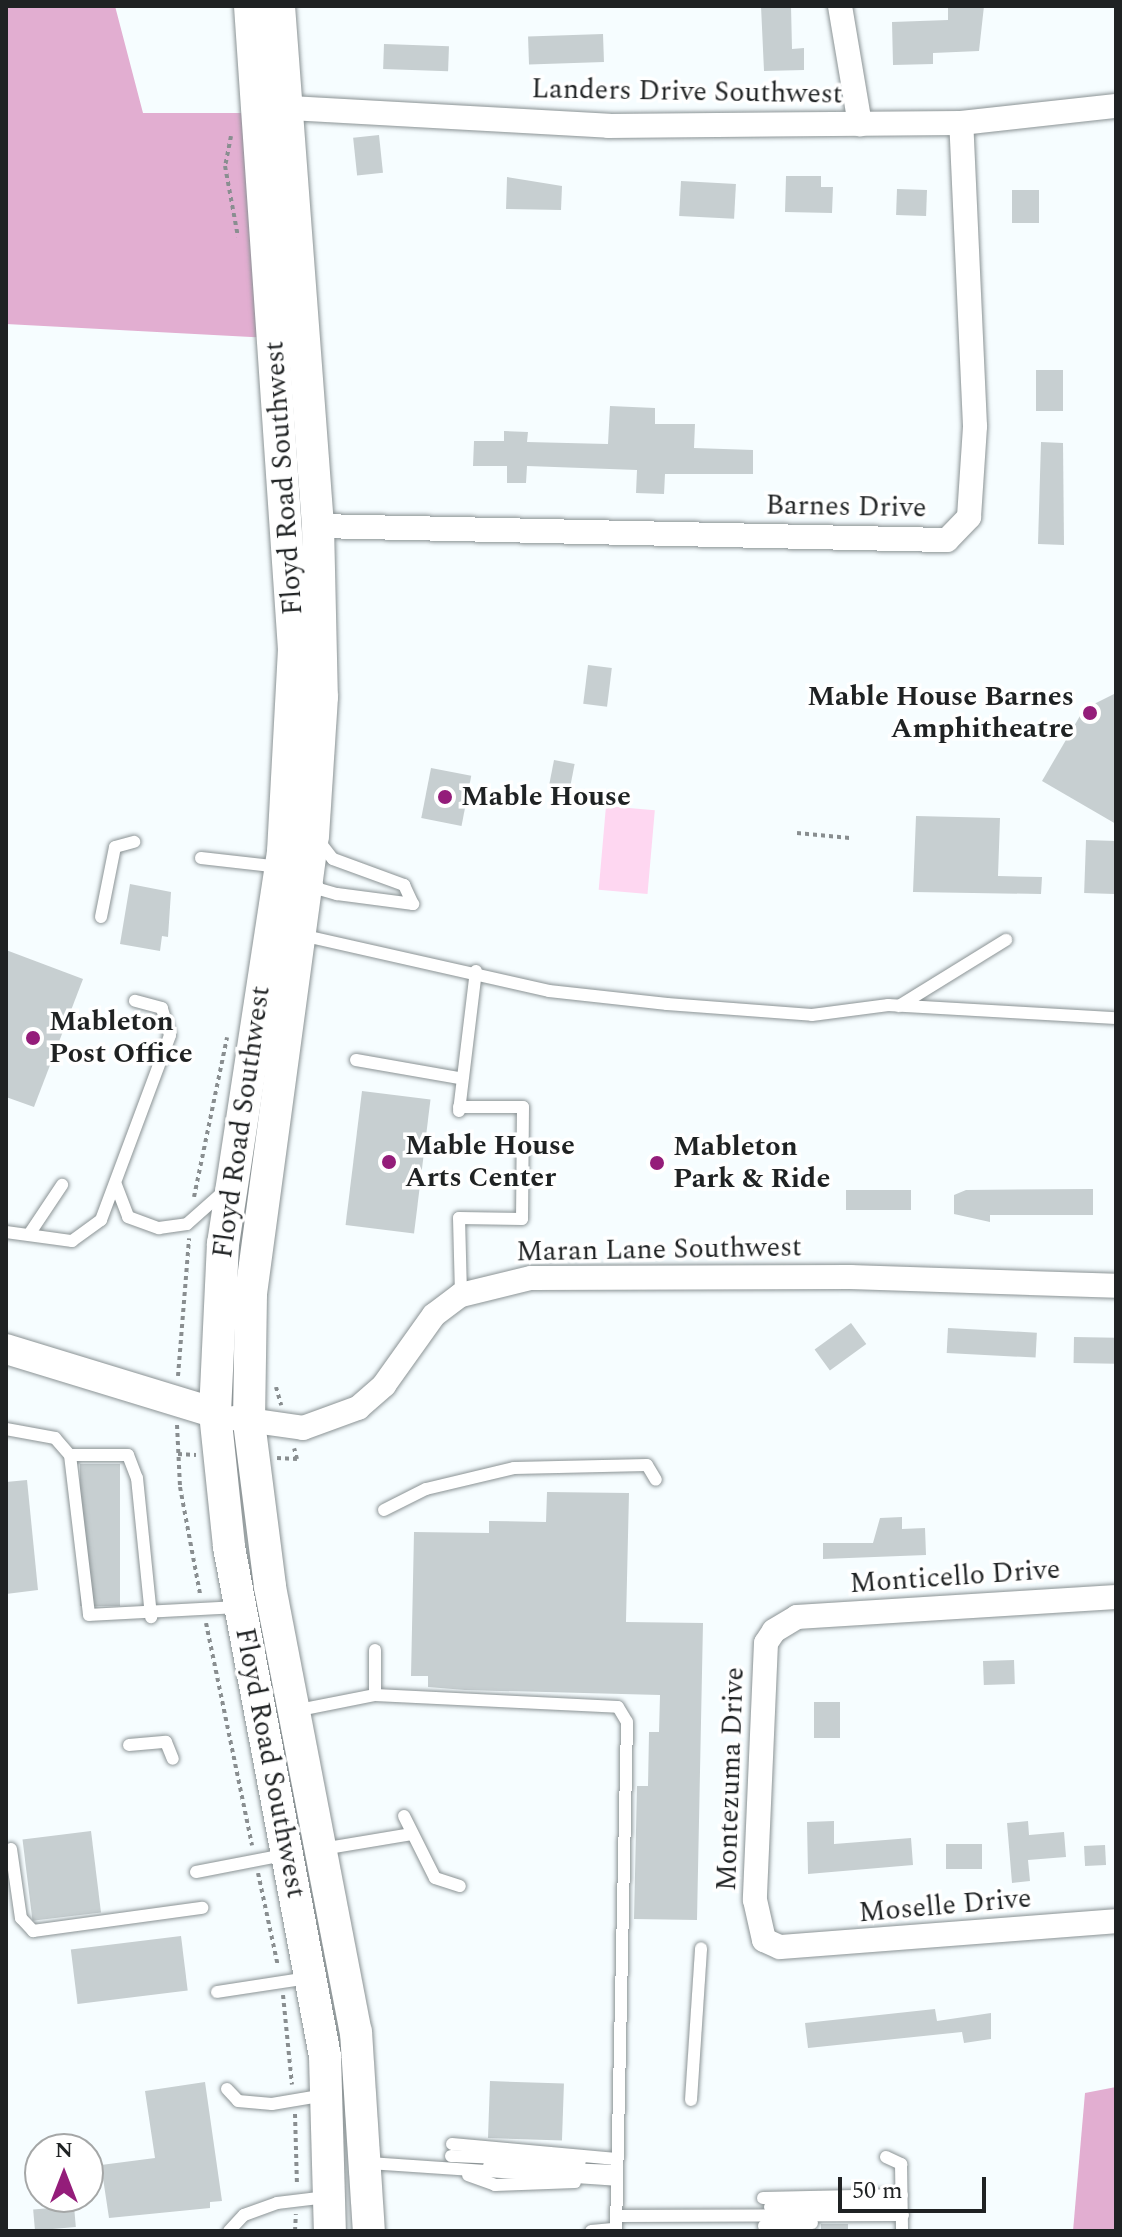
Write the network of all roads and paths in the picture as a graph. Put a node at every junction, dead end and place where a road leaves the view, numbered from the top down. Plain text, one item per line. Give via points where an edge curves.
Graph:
1 (250, 6) edge
2 (279, 6) edge
3 (840, 6) edge
4 (1116, 106) edge
5 (271, 107) junction
6 (961, 123) junction
7 (860, 124) junction
8 (318, 526) junction
9 (292, 730) junction
10 (797, 833) dead end
11 (313, 835) junction
12 (850, 838) dead end
13 (134, 842) dead end
14 (201, 858) dead end
15 (294, 868) junction
16 (101, 917) dead end
17 (301, 936) junction
18 (1006, 940) dead end
19 (476, 971) junction
20 (135, 1001) dead end
21 (899, 1006) junction
22 (1116, 1018) edge
23 (356, 1060) dead end
24 (459, 1078) junction
25 (116, 1178) junction
26 (231, 1183) junction
27 (62, 1185) dead end
28 (6, 1232) edge
29 (30, 1233) junction
30 (1116, 1286) edge
31 (461, 1295) junction
32 (6, 1349) edge
33 (215, 1413) junction
34 (249, 1422) junction
35 (6, 1429) edge
36 (70, 1455) junction
37 (656, 1480) dead end
38 (384, 1510) dead end
39 (1116, 1597) edge
40 (239, 1606) junction
41 (151, 1617) junction
42 (797, 1617) joint
43 (375, 1650) dead end
44 (375, 1695) junction
45 (294, 1711) junction
46 (129, 1745) dead end
47 (173, 1759) dead end
48 (404, 1816) dead end
49 (412, 1834) junction
50 (11, 1849) dead end
51 (322, 1849) junction
52 (287, 1855) junction
53 (196, 1872) dead end
54 (460, 1886) dead end
55 (202, 1908) dead end
56 (1116, 1921) edge
57 (780, 1947) joint
58 (701, 1948) dead end
59 (312, 1978) junction
60 (217, 1992) dead end
61 (227, 2089) dead end
62 (328, 2094) junction
63 (691, 2100) dead end
64 (451, 2156) junction
65 (886, 2157) dead end
66 (369, 2163) junction
67 (616, 2169) junction
68 (330, 2196) junction
69 (764, 2211) edge
70 (903, 2214) edge
71 (616, 2226) edge
72 (229, 2231) edge
73 (330, 2231) edge
74 (369, 2231) edge
75 (591, 2231) edge

1 - 5 main road, Floyd Road Southwest
2 - 5 main road, Floyd Road Southwest
3 - 7 street
4 - 6 street, Landers Drive Southwest
5 - 7 street, Landers Drive Southwest via 608,126
5 - 8 main road, Floyd Road Southwest
5 - 9 main road, Floyd Road Southwest via 290,525
6 - 7 street, Landers Drive Southwest
6 - 8 street, Barnes Drive via 975,426 969,517 947,540
8 - 11 main road, Floyd Road Southwest via 322,697
9 - 15 main road, Floyd Road Southwest
9 - 17 lane via 300,777 289,896
10 - 12 path
11 - 15 main road, Floyd Road Southwest
11 - 15 lane via 333,859 404,885 413,904 319,889
13 - 16 lane via 115,847
14 - 15 lane
15 - 17 main road, Floyd Road Southwest
15 - 26 main road, Floyd Road Southwest
17 - 19 lane
17 - 34 main road, Floyd Road Southwest via 260,1203
18 - 21 lane
19 - 21 lane via 549,991 667,1004 812,1015
19 - 24 lane
20 - 25 lane via 162,1008 170,1035
21 - 22 lane
23 - 24 lane
24 - 31 lane via 459,1109 523,1107 522,1219 459,1218
25 - 26 lane via 128,1217 159,1228 187,1224
25 - 29 lane via 89,1233 60,1241
26 - 33 main road, Floyd Road Southwest
27 - 29 lane
28 - 29 lane
30 - 31 street, Maran Lane Southwest via 850,1277 531,1278
31 - 34 street, Maran Lane Southwest via 434,1315 384,1385 358,1408 303,1428
32 - 33 street
33 - 34 street, Maran Lane Southwest
33 - 40 main road, Floyd Road Southwest
34 - 45 main road, Floyd Road Southwest
35 - 36 lane via 55,1438
36 - 41 lane via 128,1455 137,1478
36 - 41 lane via 89,1615
37 - 38 lane via 647,1465 514,1468 426,1489
39 - 42 street, Monticello Drive
40 - 41 lane
40 - 52 main road, Floyd Road Southwest
42 - 57 street, Montezuma Drive via 766,1643 756,1921 764,1940
43 - 44 lane
44 - 45 lane
44 - 67 lane via 618,1707 627,1722
45 - 51 main road, Floyd Road Southwest
46 - 47 lane via 166,1742
48 - 49 lane
49 - 51 lane
49 - 54 lane via 435,1878
50 - 55 lane via 21,1918 33,1931
51 - 66 main road, Floyd Road Southwest via 356,2032
52 - 53 lane
52 - 59 main road, Floyd Road Southwest
56 - 57 street, Moselle Drive
58 - 63 lane
59 - 60 lane
59 - 62 main road, Floyd Road Southwest
61 - 62 lane via 238,2101 272,2104
62 - 68 main road, Floyd Road Southwest
64 - 66 lane
64 - 67 lane
64 - 67 lane
64 - 67 lane via 595,2179
65 - 70 lane via 901,2164
66 - 74 main road, Floyd Road Southwest
67 - 71 lane
68 - 72 lane via 277,2203 244,2215
68 - 73 main road, Floyd Road Southwest
69 - 70 lane
69 - 70 lane
69 - 71 lane
71 - 75 lane

